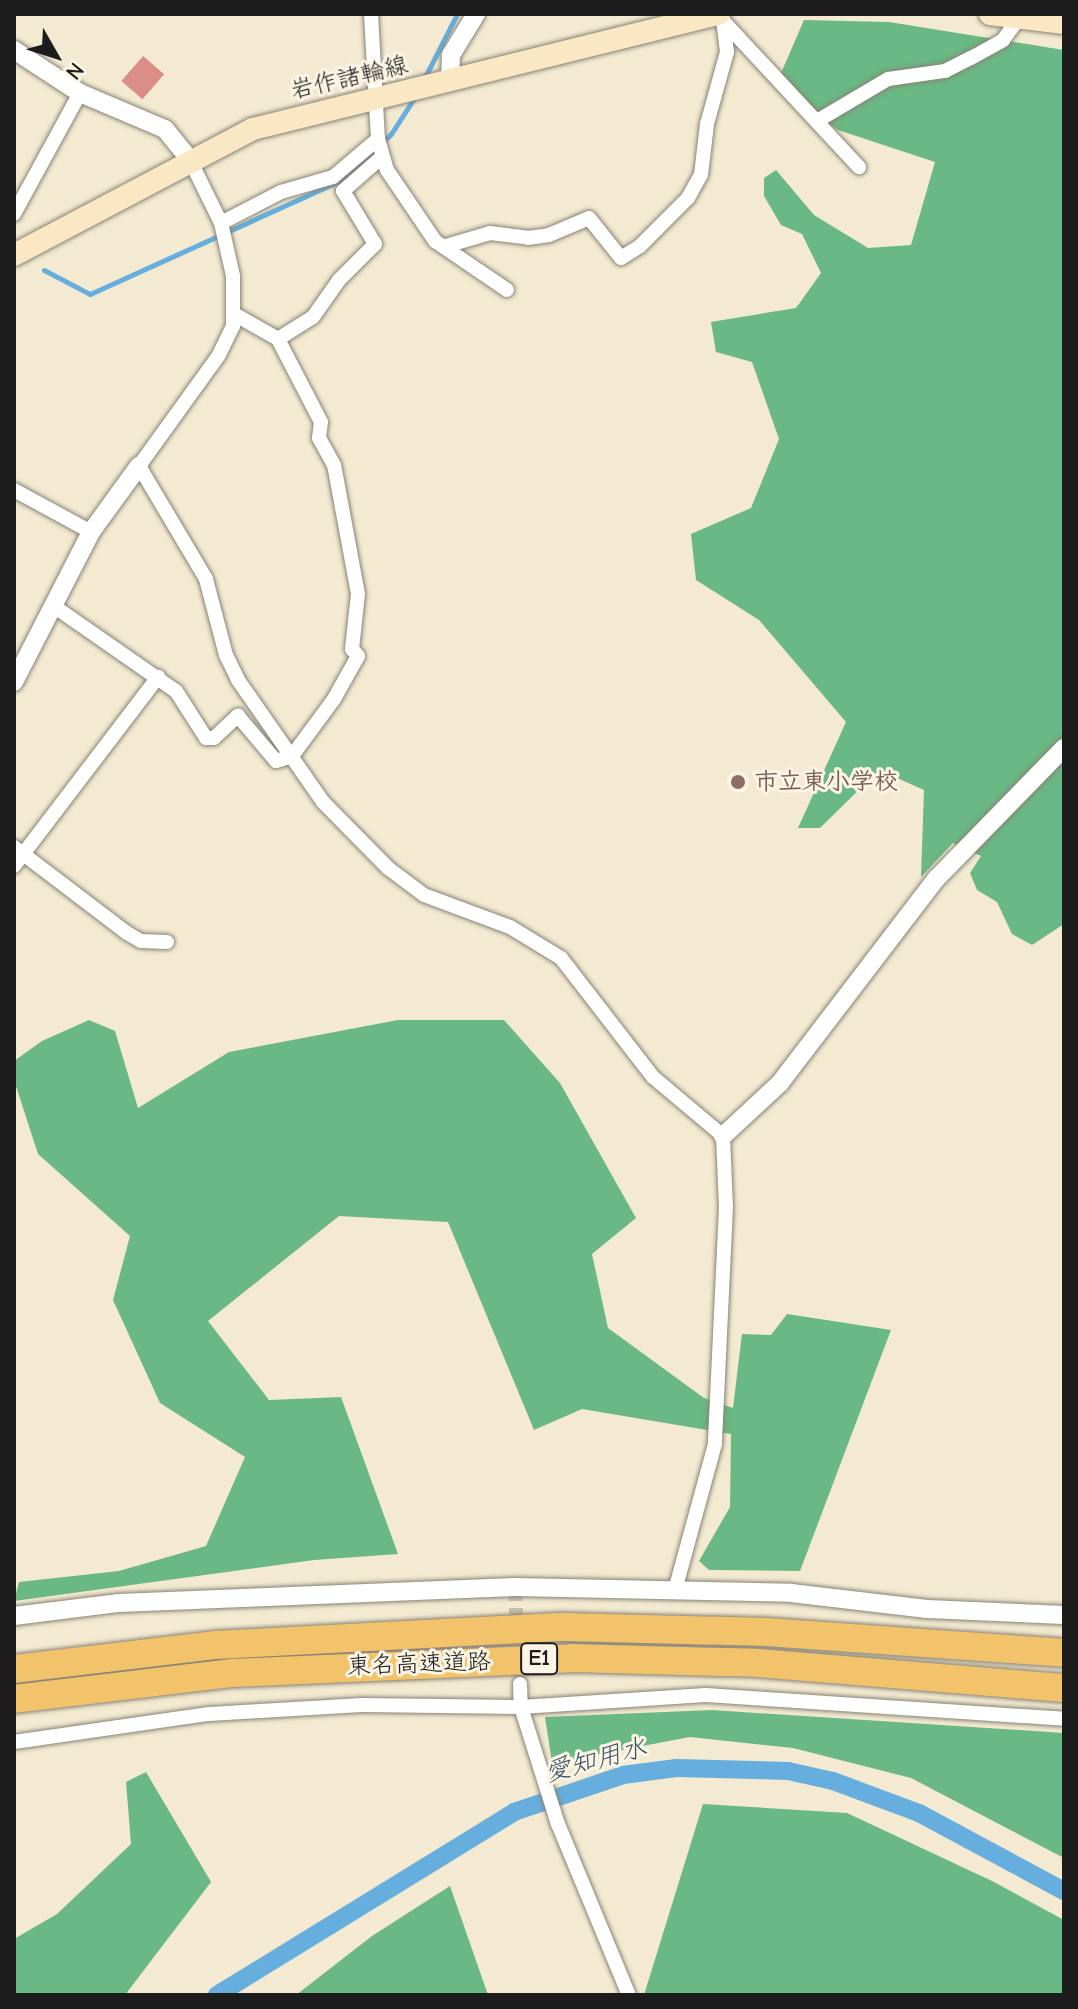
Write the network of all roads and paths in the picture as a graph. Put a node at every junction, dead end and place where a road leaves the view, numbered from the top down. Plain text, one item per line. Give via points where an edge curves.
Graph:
1 (371, 14) edge
2 (476, 14) edge
3 (1007, 16) edge
4 (722, 17) edge
5 (1064, 23) edge
6 (14, 50) edge
7 (450, 82) junction
8 (80, 93) junction
9 (378, 97) junction
10 (817, 121) junction
11 (378, 139) junction
12 (382, 157) junction
13 (190, 160) junction
14 (859, 167) dead end
15 (14, 214) edge
16 (221, 223) junction
17 (446, 246) junction
18 (14, 255) edge
19 (507, 290) dead end
20 (234, 314) junction
21 (278, 339) junction
22 (139, 466) junction
23 (14, 490) edge
24 (91, 532) junction
25 (55, 607) junction
26 (158, 677) junction
27 (14, 682) edge
28 (1064, 748) edge
29 (292, 756) junction
30 (19, 850) edge
31 (14, 866) edge
32 (167, 942) dead end
33 (723, 1136) junction
34 (676, 1587) junction
35 (1064, 1615) edge
36 (14, 1616) edge
37 (1064, 1653) edge
38 (14, 1669) edge
39 (520, 1684) dead end
40 (1064, 1688) edge
41 (14, 1699) edge
42 (521, 1707) junction
43 (1064, 1719) edge
44 (14, 1742) edge
45 (629, 1995) edge

1 - 9 street
2 - 7 street via 451,55
3 - 5 main road
3 - 10 street via 1003,40 958,65 923,77 888,79
4 - 7 main road, 岩作諸輪線
4 - 10 street
4 - 17 street via 727,52 707,124 701,175 688,198 640,246 621,258 589,218 549,235 490,233
6 - 8 street
7 - 9 main road, 岩作諸輪線
8 - 13 street via 165,129
8 - 15 street
9 - 11 street
9 - 13 main road, 岩作諸輪線 via 253,129
10 - 14 street
11 - 12 street
11 - 16 street via 333,177 281,192
12 - 17 street via 403,198 435,241
12 - 21 street via 343,191 375,244 313,317
13 - 16 street
13 - 18 main road, 岩作諸輪線
16 - 20 street
17 - 19 street
20 - 21 street
20 - 22 street via 219,355
21 - 29 street via 321,422 319,438 334,465 358,594 352,649 358,656
22 - 24 street
22 - 29 street via 206,579 238,680
23 - 24 street
24 - 25 street
25 - 26 street
25 - 27 street
26 - 29 street via 176,691 206,738 214,738 238,716 276,761
26 - 30 street
28 - 33 street via 937,878 780,1083
29 - 33 street via 323,802 388,868 424,895 510,927 561,958 653,1077
30 - 31 street
30 - 32 street via 127,933 141,941
33 - 34 street via 726,1207 715,1444
34 - 35 street
34 - 36 street via 618,1593 515,1587 294,1595 119,1603
37 - 38 highway, 東名高速道路 / E1 via 766,1632 564,1627 216,1645
39 - 42 street
40 - 41 highway, 東名高速道路 / E1 via 758,1663 572,1658 233,1673
42 - 43 street via 747,1695
42 - 44 street via 362,1705 209,1714
42 - 45 street via 556,1816

